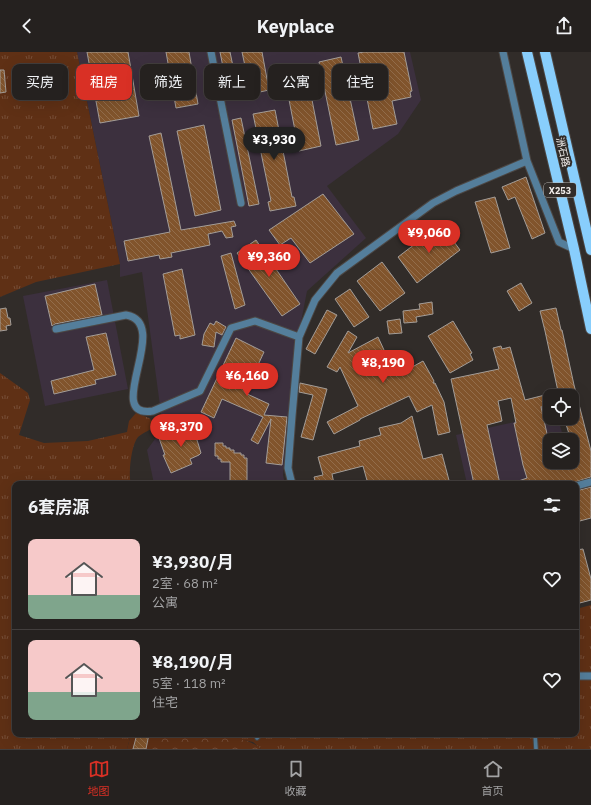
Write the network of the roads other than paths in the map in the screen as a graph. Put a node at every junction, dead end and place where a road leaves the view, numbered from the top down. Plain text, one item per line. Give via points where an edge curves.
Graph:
1 (211, 52) edge
2 (503, 52) edge
3 (527, 52) edge
4 (545, 52) edge
5 (527, 162) junction
6 (241, 203) dead end
7 (574, 249) junction
8 (591, 250) edge
9 (591, 328) edge
10 (56, 329) dead end
11 (299, 337) junction
12 (291, 481) edge
13 (591, 482) edge
14 (579, 485) edge
15 (579, 676) edge
16 (591, 676) edge
17 (535, 737) edge
18 (536, 749) edge

1 - 6 street
2 - 5 street
3 - 7 main road, 洲石路 / X253
4 - 8 main road, 洲石路 / X253
5 - 7 street via 559,242
5 - 11 street via 433,203 337,273 315,300
7 - 9 main road, 洲石路 / X253
10 - 11 street via 126,315 133,316 140,322 142,351 133,397 140,410 146,412 200,391 231,328 255,321
11 - 12 street via 288,468
13 - 14 street
15 - 16 street
17 - 18 lane

